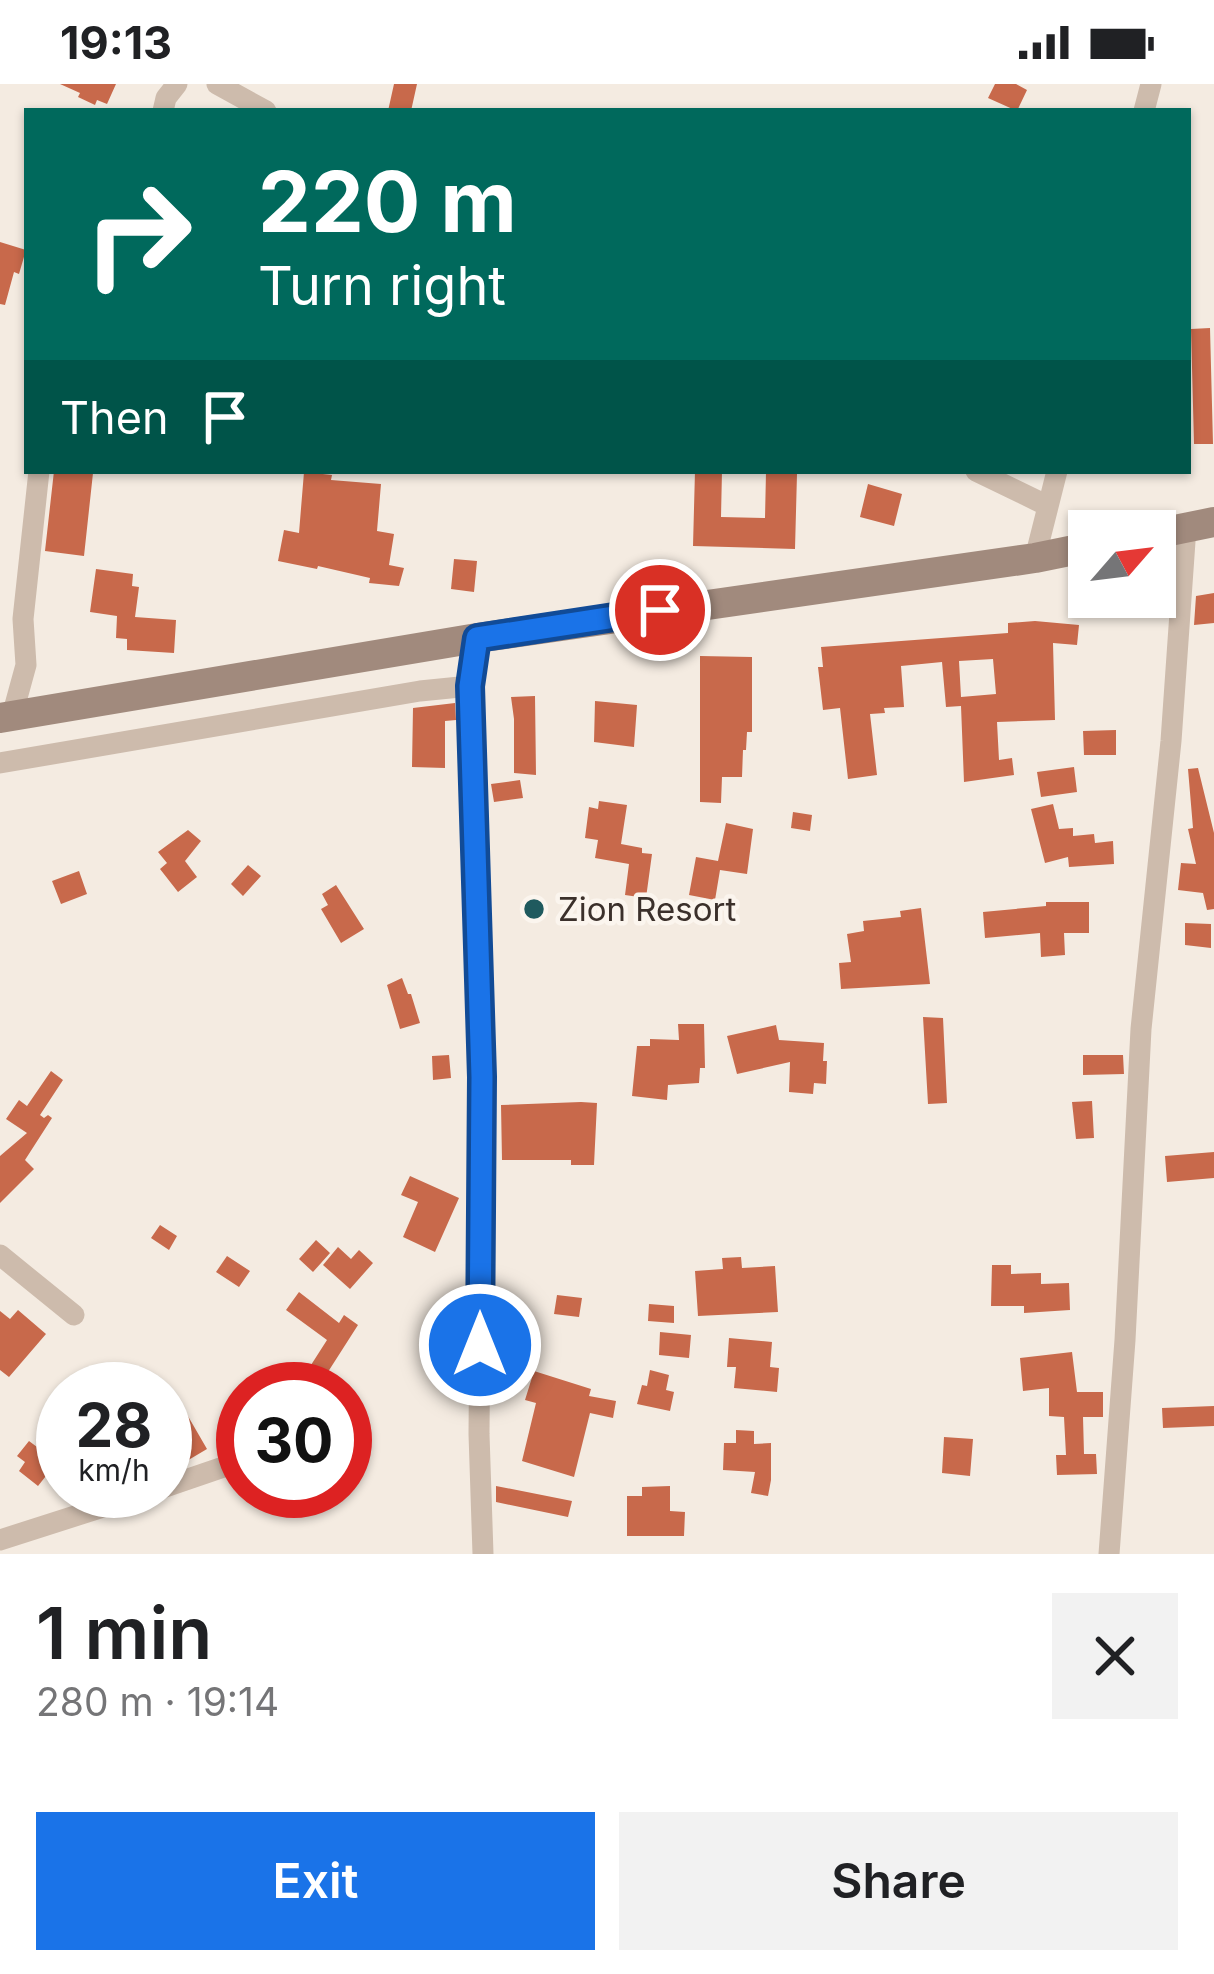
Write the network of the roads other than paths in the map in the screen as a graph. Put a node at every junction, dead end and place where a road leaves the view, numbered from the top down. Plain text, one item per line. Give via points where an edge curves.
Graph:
1 (217, 84) edge
2 (261, 108) edge
3 (39, 474) edge
4 (982, 474) edge
5 (1056, 474) edge
6 (1048, 506) junction
7 (1200, 525) edge
8 (1068, 551) edge
9 (1035, 558) junction
10 (477, 638) junction
11 (470, 686) junction
12 (6, 717) edge
13 (0, 763) edge
14 (0, 1255) edge
15 (74, 1316) dead end
16 (69, 1518) edge
17 (0, 1540) edge
18 (483, 1554) edge
19 (1108, 1554) edge

1 - 2 street
3 - 12 street via 23,619 26,665
4 - 6 street
5 - 6 street
6 - 9 street
7 - 19 street via 1141,1029
8 - 9 street
9 - 10 street
10 - 11 street
10 - 12 street
11 - 13 street
11 - 18 street via 482,1077
14 - 15 street
16 - 17 street

